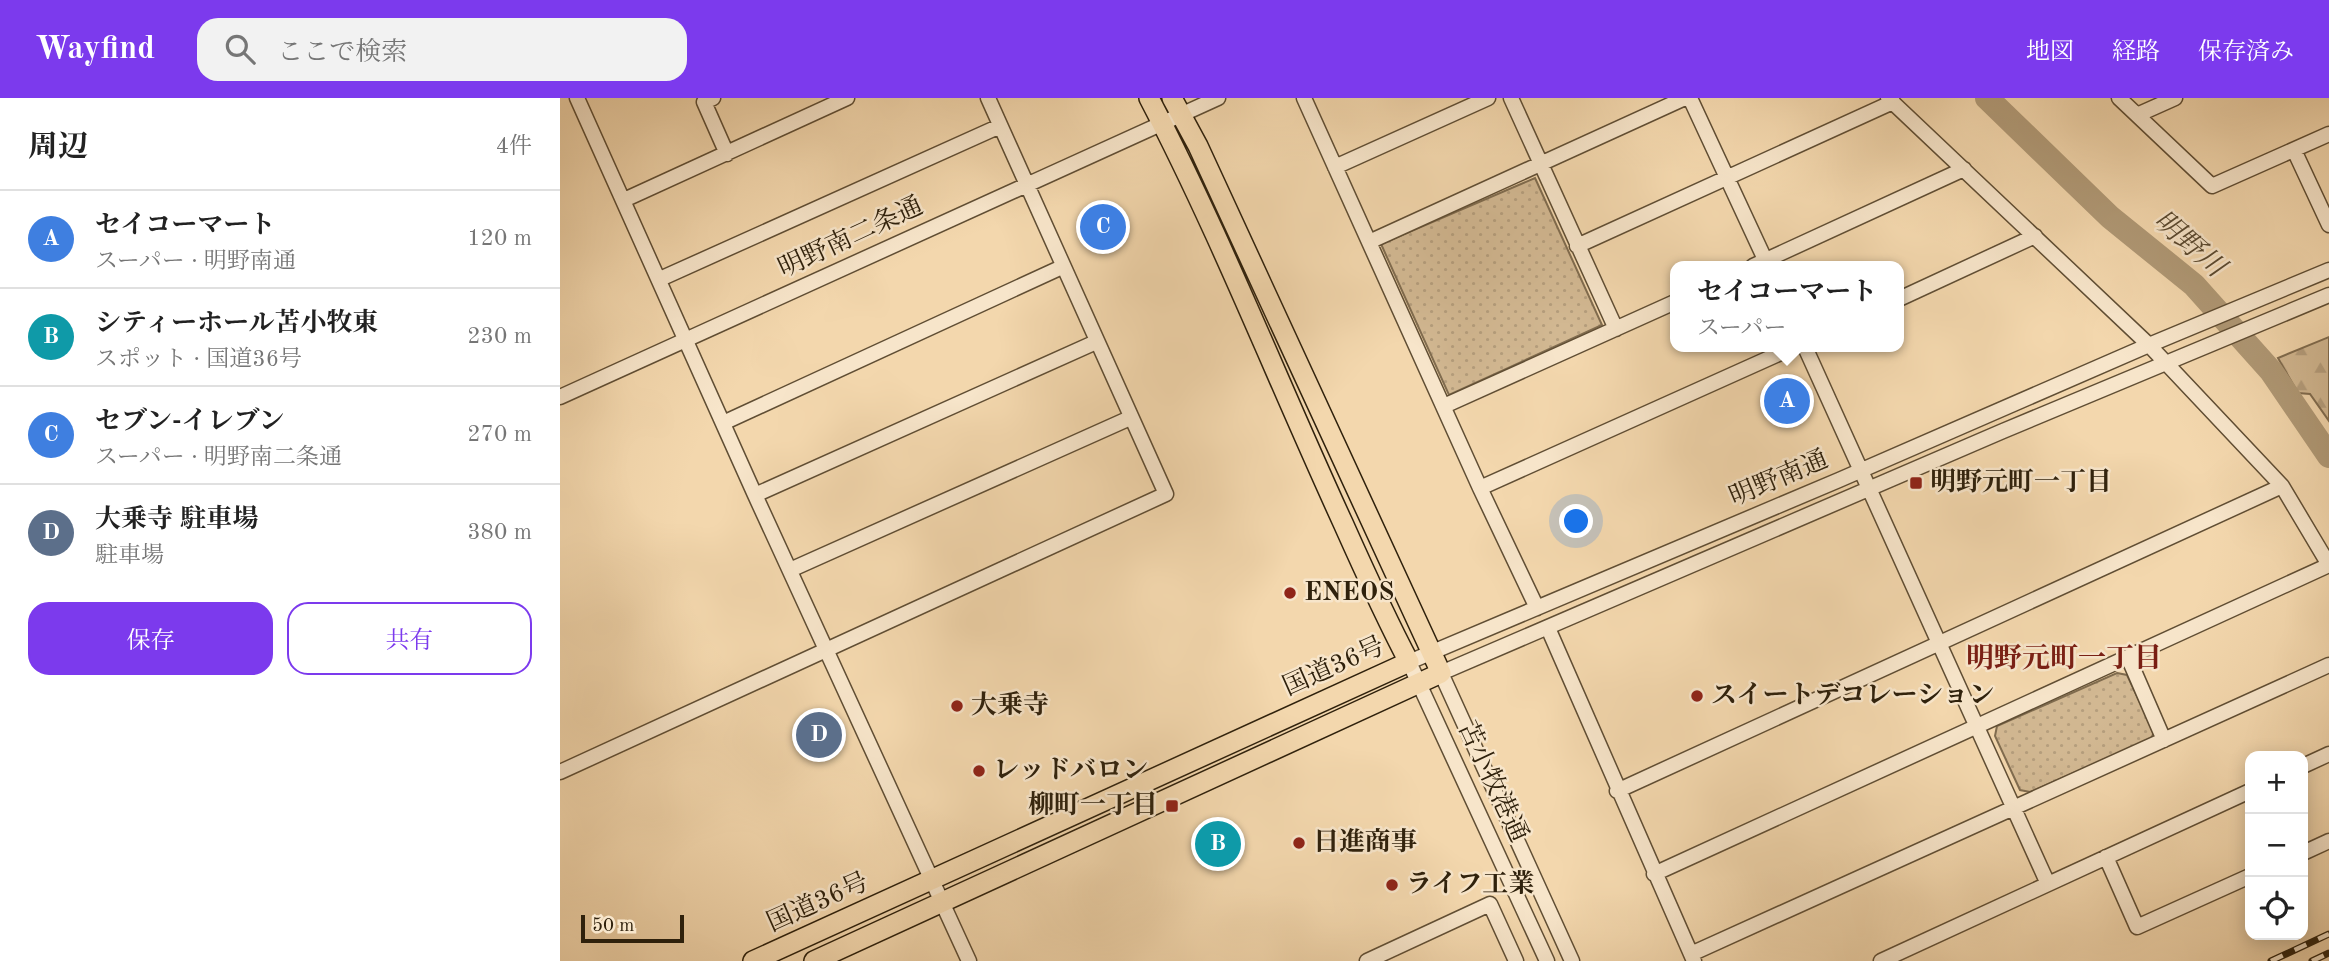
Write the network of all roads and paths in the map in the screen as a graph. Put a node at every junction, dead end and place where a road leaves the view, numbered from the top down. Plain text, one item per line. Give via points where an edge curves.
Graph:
1 (578, 98) edge
2 (713, 98) edge
3 (847, 98) edge
4 (988, 98) edge
5 (1149, 98) edge
6 (1218, 98) edge
7 (1304, 98) edge
8 (1488, 98) edge
9 (1511, 98) edge
10 (1685, 98) edge
11 (1690, 98) edge
12 (2119, 98) edge
13 (2175, 98) edge
14 (1890, 100) edge
15 (1171, 112) edge
16 (2137, 116) junction
17 (1000, 126) junction
18 (2329, 134) edge
19 (2294, 150) junction
20 (727, 154) junction
21 (1541, 163) junction
22 (1335, 167) junction
23 (1964, 169) junction
24 (1728, 178) junction
25 (1027, 184) junction
26 (624, 200) junction
27 (2329, 225) edge
28 (2035, 236) junction
29 (1368, 242) junction
30 (1577, 246) junction
31 (1761, 261) edge
32 (1768, 261) edge
33 (1062, 267) junction
34 (2329, 270) edge
35 (660, 279) junction
36 (2329, 295) edge
37 (1904, 297) edge
38 (1670, 304) edge
39 (1616, 329) junction
40 (685, 341) junction
41 (1096, 342) junction
42 (2149, 345) junction
43 (1783, 352) edge
44 (1807, 352) edge
45 (2166, 363) junction
46 (560, 397) edge
47 (1444, 406) junction
48 (1130, 418) junction
49 (723, 423) junction
50 (1862, 470) junction
51 (2282, 486) junction
52 (1480, 488) junction
53 (1870, 489) junction
54 (755, 495) junction
55 (1653, 558) junction
56 (2329, 565) edge
57 (790, 570) junction
58 (1661, 579) junction
59 (1537, 608) junction
60 (1548, 628) junction
61 (1939, 643) junction
62 (827, 650) junction
63 (1432, 653) junction
64 (2128, 657) junction
65 (1409, 662) junction
66 (2329, 665) edge
67 (1441, 673) junction
68 (1419, 683) junction
69 (1976, 725) junction
70 (2164, 740) junction
71 (2329, 754) edge
72 (2308, 764) edge
73 (560, 772) edge
74 (1617, 790) junction
75 (2245, 793) edge
76 (2013, 809) junction
77 (2329, 841) edge
78 (2308, 851) edge
79 (2106, 858) junction
80 (1654, 874) junction
81 (2248, 877) edge
82 (932, 880) junction
83 (2048, 884) junction
84 (943, 902) junction
85 (1692, 957) edge
86 (752, 961) edge
87 (814, 961) edge
88 (969, 961) edge
89 (1367, 961) edge
90 (1516, 961) edge
91 (1547, 961) edge
92 (1572, 961) edge
93 (1881, 961) edge

1 - 26 street
2 - 20 street via 704,102
3 - 20 street
4 - 17 street
5 - 15 highway, 国道36号
6 - 15 street, 明野南二条通
7 - 22 street
8 - 22 street
9 - 21 street
10 - 21 street
11 - 24 street
12 - 16 street
13 - 16 street
14 - 23 street
14 - 24 street
15 - 25 street, 明野南二条通
15 - 63 highway, 国道36号 via 1198,146
15 - 65 highway, 国道36号 via 1182,162
16 - 19 street via 2212,186
17 - 25 street
17 - 35 street
18 - 19 street
19 - 27 street
20 - 26 street
21 - 29 street
21 - 30 street
22 - 29 street
23 - 28 street
23 - 32 street
24 - 30 street
24 - 31 street
25 - 33 street
25 - 40 street, 明野南二条通
26 - 35 street
28 - 37 street
28 - 42 street
29 - 47 street
30 - 39 street
33 - 41 street
33 - 49 street
34 - 42 street, 明野南通
35 - 40 street
36 - 45 street, 明野南通
38 - 39 street
39 - 47 street
40 - 46 street, 明野南二条通
40 - 49 street
41 - 48 street
41 - 54 street
42 - 45 street
42 - 50 street, 明野南通
43 - 52 street
44 - 50 street
45 - 51 street
45 - 53 street, 明野南通
47 - 52 street
48 - 57 street
48 - 62 street via 1166,494
49 - 54 street
50 - 53 street
50 - 55 street, 明野南通
51 - 56 street
51 - 61 street
52 - 59 street
53 - 58 street, 明野南通
53 - 61 street
54 - 57 street
55 - 58 street
55 - 59 street, 明野南通
56 - 64 street
57 - 62 street
58 - 60 street, 明野南通
59 - 63 street, 明野南通
60 - 67 street, 明野南通
60 - 74 street
61 - 69 street
61 - 74 street
62 - 73 street
62 - 82 street
63 - 65 street, 明野南通
63 - 67 highway, 国道36号
64 - 69 street
64 - 70 street
65 - 68 street, 苫小牧港通
65 - 82 highway, 国道36号
66 - 70 street
67 - 68 highway, 国道36号
67 - 92 street, 苫小牧港通
68 - 84 highway, 国道36号
68 - 91 street, 苫小牧港通
69 - 76 street
69 - 80 street
70 - 76 street
71 - 72 street
74 - 80 street
75 - 79 street
76 - 83 street
76 - 85 street
77 - 78 street
79 - 81 street via 2137,927
79 - 83 street
80 - 85 street
82 - 84 street
82 - 86 highway, 国道36号
83 - 93 street
84 - 87 highway, 国道36号
84 - 88 street
89 - 90 street via 1490,904

